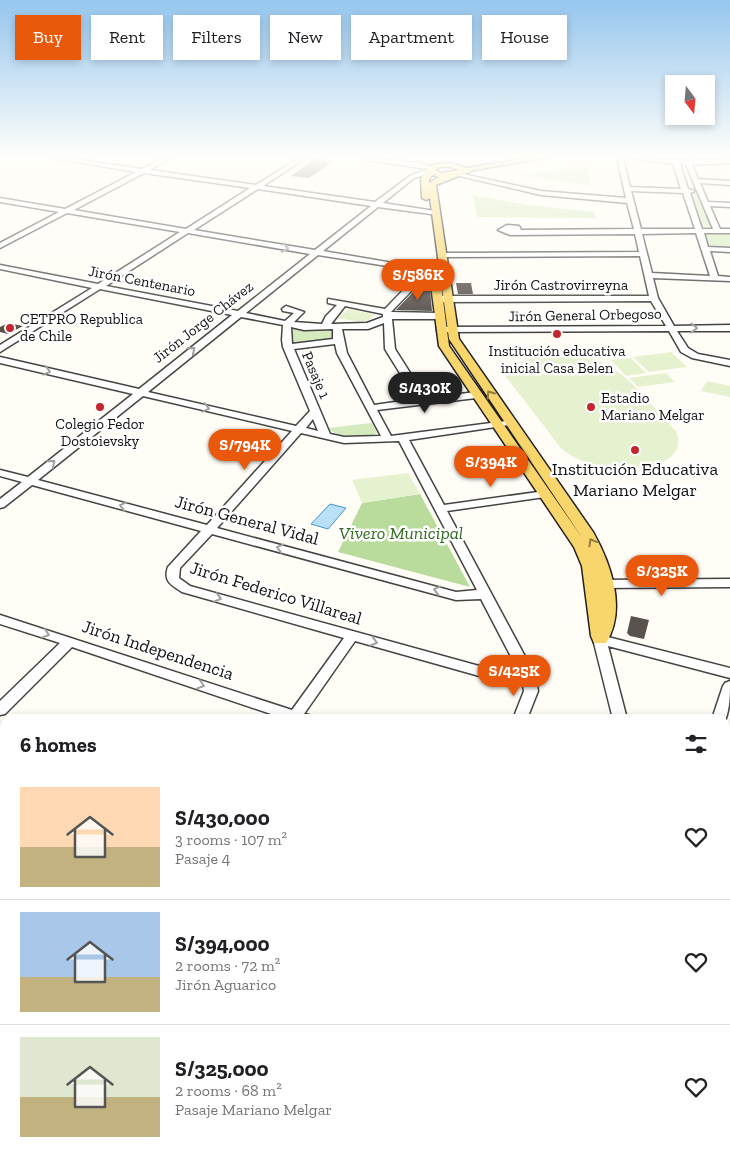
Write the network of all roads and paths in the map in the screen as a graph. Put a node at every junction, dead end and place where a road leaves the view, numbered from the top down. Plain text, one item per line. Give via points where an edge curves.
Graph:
1 (63, 212) edge
2 (79, 212) edge
3 (216, 212) edge
4 (367, 212) edge
5 (424, 212) edge
6 (635, 212) edge
7 (692, 212) edge
8 (709, 212) edge
9 (431, 213) junction
10 (519, 230) dead end
11 (639, 230) junction
12 (698, 230) junction
13 (717, 230) junction
14 (186, 231) junction
15 (730, 231) edge
16 (0, 246) edge
17 (706, 249) junction
18 (730, 250) edge
19 (316, 253) junction
20 (643, 254) junction
21 (442, 255) junction
22 (0, 267) edge
23 (424, 272) junction
24 (434, 272) junction
25 (649, 275) junction
26 (715, 278) junction
27 (730, 279) edge
28 (413, 285) junction
29 (99, 286) junction
30 (436, 286) junction
31 (654, 298) junction
32 (443, 299) junction
33 (331, 301) dead end
34 (344, 303) junction
35 (286, 309) dead end
36 (237, 314) junction
37 (439, 316) junction
38 (387, 318) junction
39 (287, 324) junction
40 (325, 327) junction
41 (337, 327) junction
42 (670, 328) junction
43 (730, 328) edge
44 (447, 330) junction
45 (338, 341) junction
46 (288, 347) junction
47 (0, 349) edge
48 (0, 360) edge
49 (730, 363) edge
50 (139, 393) junction
51 (476, 395) junction
52 (423, 402) junction
53 (372, 408) junction
54 (315, 411) junction
55 (503, 423) junction
56 (300, 430) junction
57 (325, 436) junction
58 (402, 437) junction
59 (387, 438) junction
60 (0, 473) edge
61 (30, 481) junction
62 (545, 494) junction
63 (0, 505) edge
64 (440, 509) junction
65 (209, 529) junction
66 (730, 583) edge
67 (600, 584) junction
68 (483, 592) junction
69 (0, 619) edge
70 (352, 636) junction
71 (600, 638) junction
72 (69, 642) junction
73 (730, 673) edge
74 (528, 675) junction
75 (730, 686) edge
76 (0, 710) edge
77 (286, 714) edge
78 (301, 714) edge
79 (522, 714) edge
80 (619, 714) edge
81 (721, 714) edge

1 - 16 street
2 - 14 street
3 - 14 street
4 - 19 street, Jirón Jorge Chávez
5 - 9 street
6 - 11 street
7 - 12 street
8 - 13 street
9 - 21 main road
9 - 24 main road
10 - 11 street
11 - 12 street
11 - 20 street
12 - 13 street
12 - 17 street
13 - 15 street
14 -> 19 street
14 - 29 street
17 - 18 street
17 - 26 street
19 - 23 street
19 - 36 street, Jirón Jorge Chávez
20 - 21 street
20 - 25 street
21 - 32 main road
22 - 29 street, Jirón Centenario
23 - 24 street
23 - 28 street
24 - 30 main road
25 - 26 street, Jirón Castrovirreyna
25 - 31 street
26 - 27 street, Jirón Castrovirreyna
28 - 30 street
28 - 38 street
29 - 36 street, Jirón Centenario
29 - 47 street
30 - 32 main road
31 - 32 street, Jirón Castrovirreyna
31 - 42 street
32 - 37 main road
32 - 44 main road
33 - 34 street
34 - 38 street
34 - 40 street
35 - 39 street via 300,312
36 - 39 street, Jirón Centenario
50 -> 36 street, Jirón Jorge Chávez
37 - 38 street
37 - 44 main road
38 - 41 street, Jirón Centenario via 368,326
38 - 52 street via 390,349
39 - 40 street, Jirón Centenario
39 - 46 street, Pasaje 1
40 - 41 street, Jirón Centenario
41 - 45 street
42 -> 43 street, Jirón General Orbegoso
42 - 44 street, Jirón General Orbegoso
42 - 49 street via 680,346 689,353
44 - 51 main road via 444,346
55 -> 44 main road
45 - 46 street
45 - 53 street
46 - 54 street, Pasaje 1
48 -> 50 street
50 -> 56 street
61 -> 50 street, Jirón Jorge Chávez
51 - 52 street
51 - 55 main road
52 - 53 street
53 - 59 street
54 - 56 street, Jirón Federico Villareal
54 - 57 street, Pasaje 1
55 - 58 street
55 - 62 main road
67 -> 55 main road via 598,553 591,540
56 - 57 street
56 - 65 street, Jirón Federico Villareal
57 - 59 street via 353,440
58 - 59 street
58 - 64 street
60 - 61 street, Jirón General Vidal
61 - 63 street, Jirón Jorge Chávez
65 -> 61 street, Jirón General Vidal
62 - 64 street
62 - 67 main road via 581,547
64 - 68 street
68 -> 65 street, Jirón General Vidal via 477,596 456,596
65 -> 70 street, Jirón Federico Villareal via 174,567 173,580 178,585
66 - 67 street
67 - 71 main road via 597,631
68 - 74 street
69 -> 72 street, Jirón Independencia
70 -> 74 street, Jirón Federico Villareal via 490,674
70 - 78 street
71 - 73 street
71 - 80 street
72 - 76 street
72 -> 77 street, Jirón Independencia
74 - 79 street via 531,691
75 - 81 street

